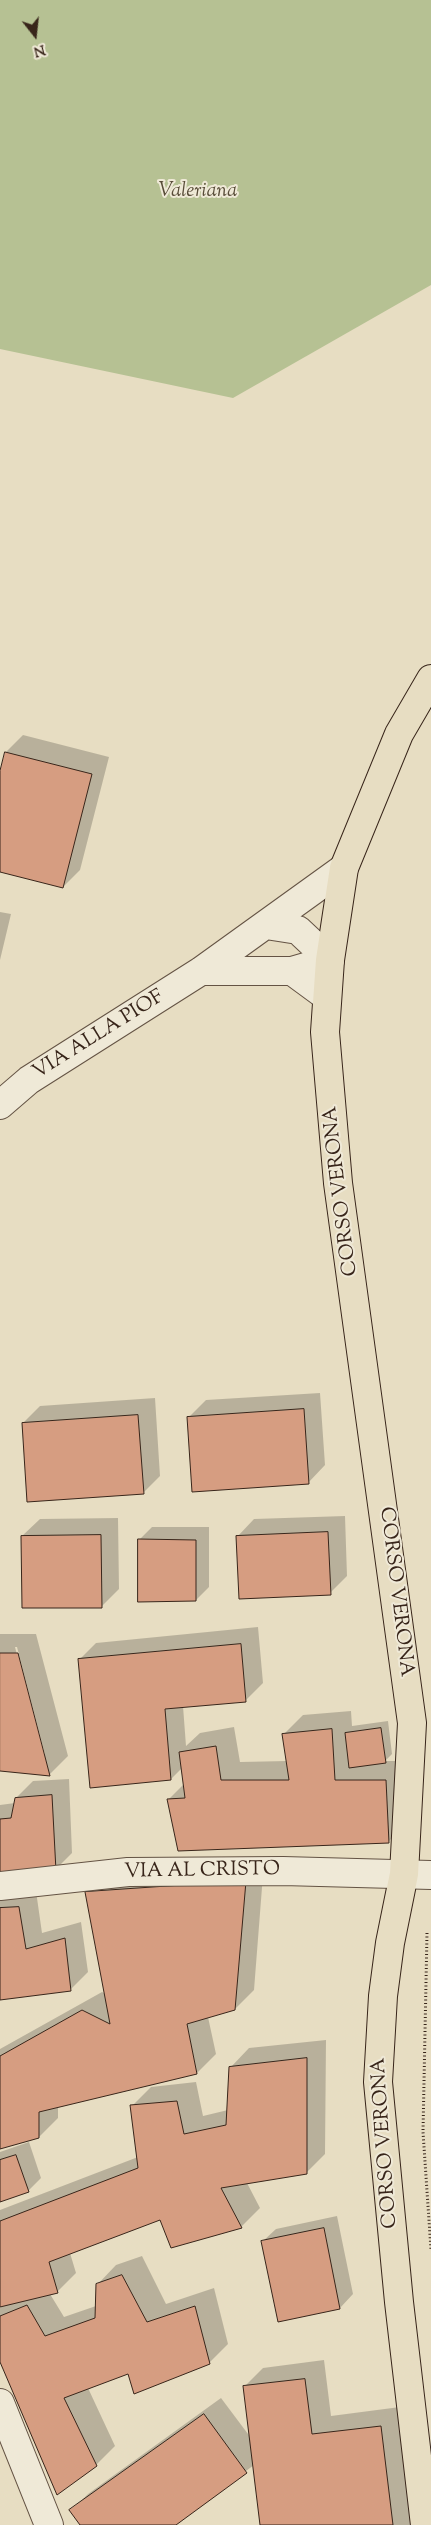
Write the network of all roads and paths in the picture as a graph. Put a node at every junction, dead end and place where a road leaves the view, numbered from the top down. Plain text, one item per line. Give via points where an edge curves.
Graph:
1 (431, 678) edge
2 (344, 868) junction
3 (266, 925) junction
4 (330, 960) junction
5 (201, 971) junction
6 (292, 971) junction
7 (326, 996) junction
8 (0, 1105) edge
9 (404, 1874) junction
10 (431, 1875) edge
11 (0, 1886) edge
12 (427, 1933) dead end
13 (431, 2250) edge
14 (0, 2403) edge
15 (49, 2525) edge
16 (425, 2525) edge

1 - 2 main road, CORSO VERONA via 399,734
2 - 3 street, VIA ALLA PIOF
2 - 4 main road, CORSO VERONA
3 - 4 street via 298,930
3 - 5 street, VIA ALLA PIOF
4 - 6 street
4 - 7 main road, CORSO VERONA
5 - 6 street
5 - 8 street, VIA ALLA PIOF via 29,1080
6 - 7 street
7 - 9 main road, CORSO VERONA via 325,1032 338,1183 412,1722
9 - 10 street, VIA AL CRISTO
9 - 11 street, VIA AL CRISTO via 128,1872
9 - 16 main road, CORSO VERONA via 383,1996 378,2082
12 - 13 path via 423,2132
14 - 15 street

